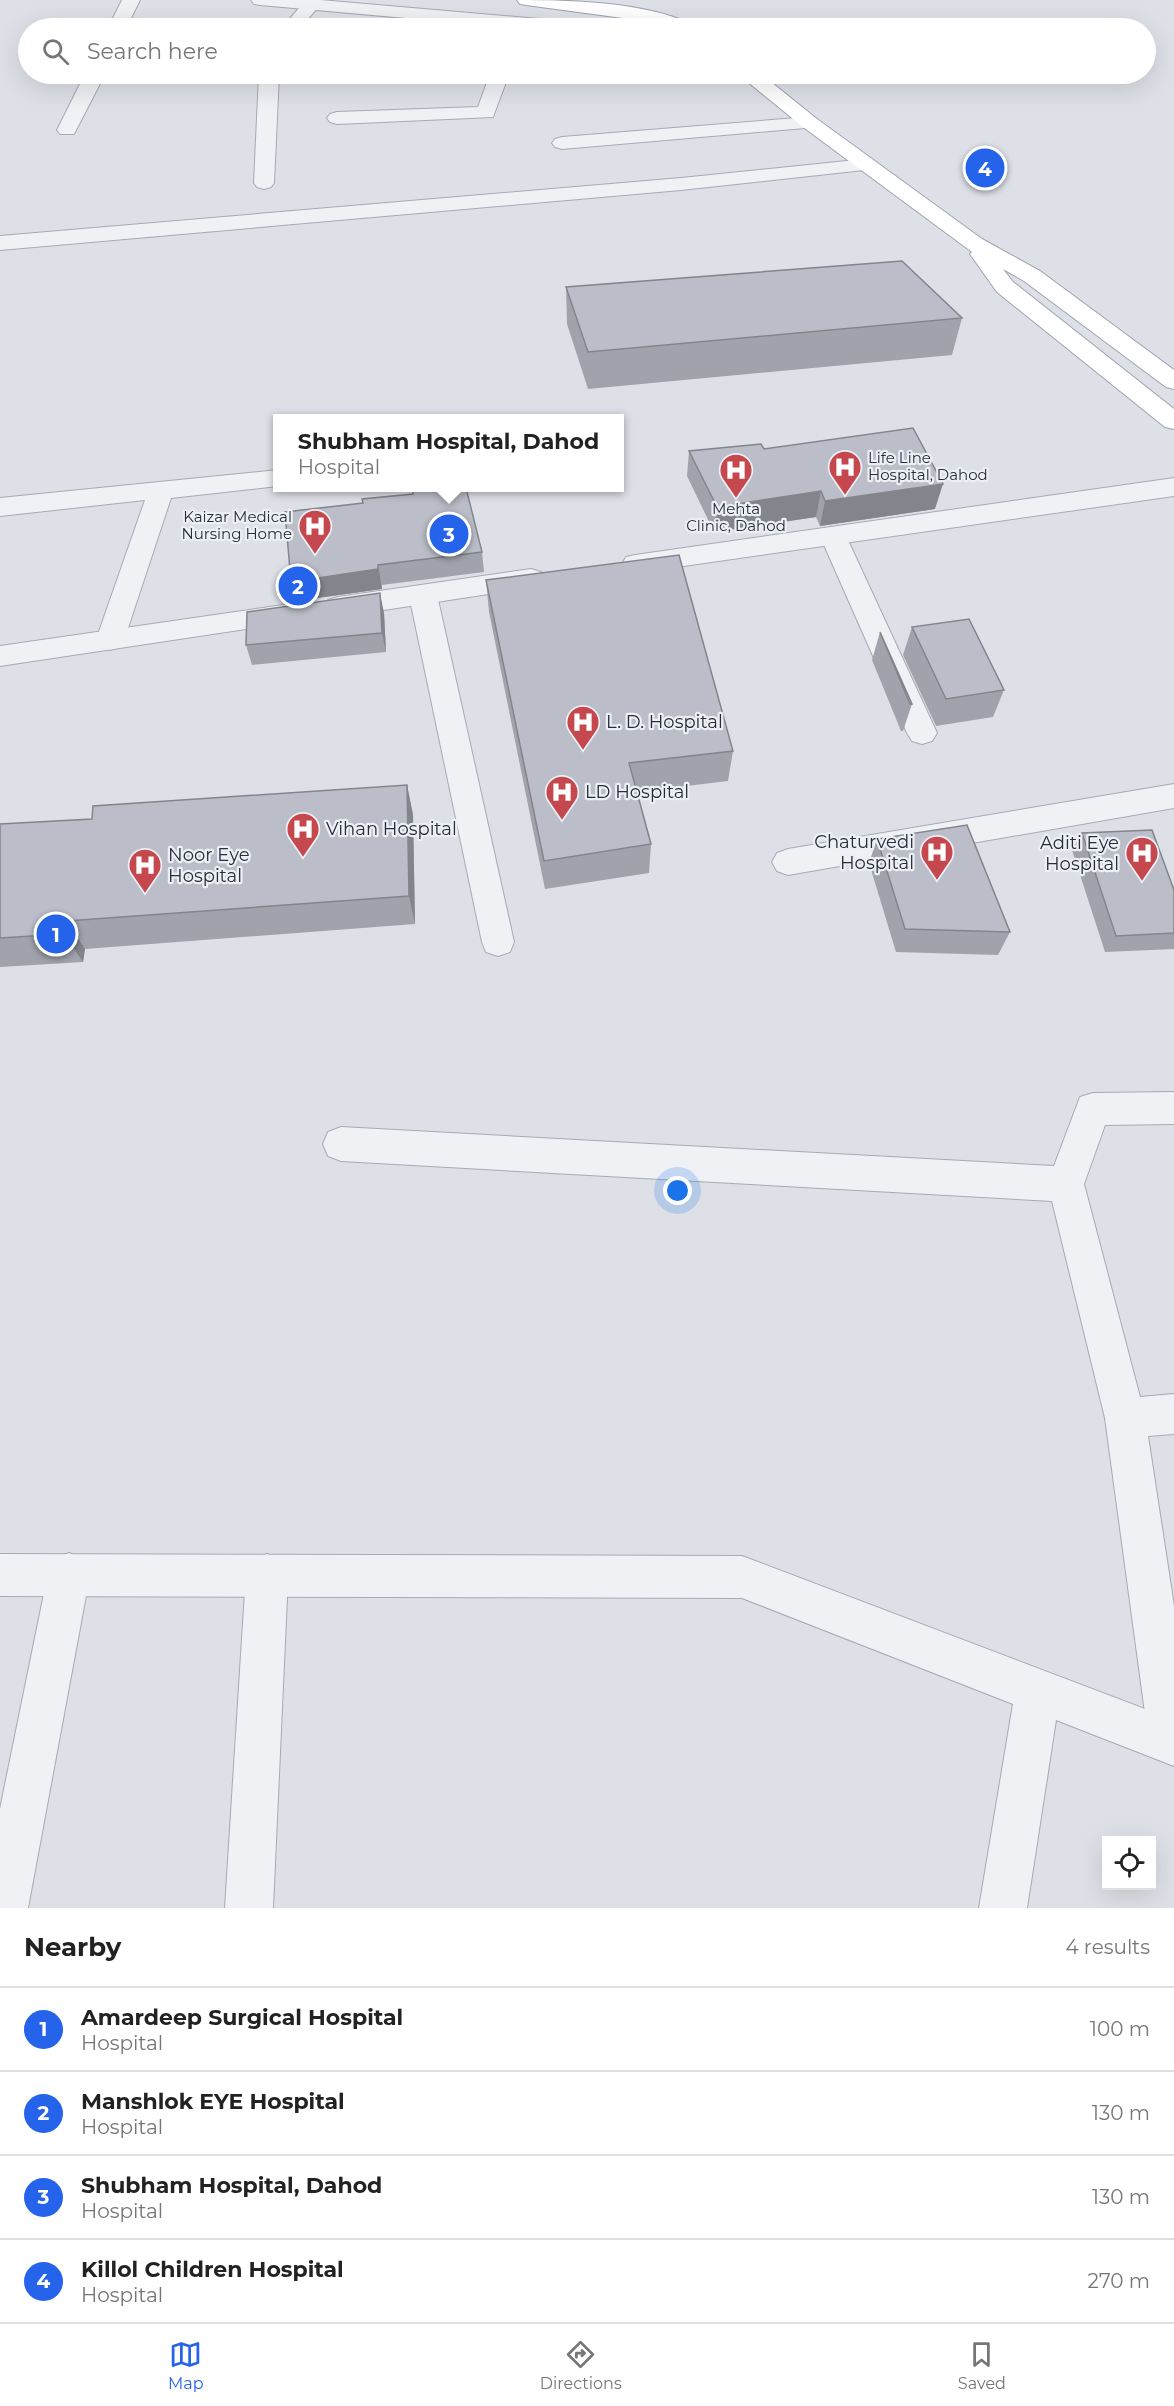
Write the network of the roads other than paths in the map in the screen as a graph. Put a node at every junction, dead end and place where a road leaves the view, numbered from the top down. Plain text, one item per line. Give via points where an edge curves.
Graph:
1 (131, 0) edge
2 (260, 0) edge
3 (526, 0) edge
4 (311, 5) junction
5 (122, 18) edge
6 (300, 18) edge
7 (437, 18) edge
8 (664, 18) edge
9 (90, 84) edge
10 (269, 84) edge
11 (496, 84) edge
12 (762, 84) edge
13 (337, 118) dead end
14 (810, 123) junction
15 (67, 130) dead end
16 (562, 143) dead end
17 (866, 165) junction
18 (264, 183) dead end
19 (0, 243) edge
20 (974, 244) junction
21 (1174, 382) edge
22 (1174, 421) edge
23 (273, 479) edge
24 (1174, 487) edge
25 (161, 490) junction
26 (0, 507) edge
27 (833, 536) junction
28 (610, 568) edge
29 (552, 576) edge
30 (423, 595) junction
31 (110, 640) junction
32 (0, 656) edge
33 (922, 733) dead end
34 (1174, 796) edge
35 (788, 862) dead end
36 (498, 942) dead end
37 (1174, 1108) edge
38 (341, 1144) dead end
39 (1066, 1184) junction
40 (1174, 1414) edge
41 (1125, 1418) junction
42 (69, 1574) junction
43 (0, 1575) edge
44 (267, 1575) junction
45 (1038, 1690) junction
46 (1173, 1743) edge
47 (3, 1908) edge
48 (249, 1908) edge
49 (1003, 1908) edge

1 - 5 street
2 - 4 street
3 - 8 main road
4 - 6 street
4 - 7 street
9 - 15 street
10 - 18 street
11 - 13 street via 486,113
12 - 14 main road
14 - 16 street
14 - 17 main road
17 - 19 street
17 - 20 main road
20 - 21 main road via 1032,276
20 - 22 main road via 1005,286
23 - 25 street
24 - 27 street
25 - 26 street
25 - 31 street
27 - 28 street
27 - 33 street
29 - 30 street
30 - 31 street
30 - 36 street
31 - 32 street
34 - 35 street
37 - 39 street via 1093,1109
38 - 39 street
39 - 41 street
40 - 41 street
41 - 46 street
42 - 43 street
42 - 44 street
42 - 47 street
44 - 45 street via 741,1577
44 - 48 street
45 - 46 street
45 - 49 street

